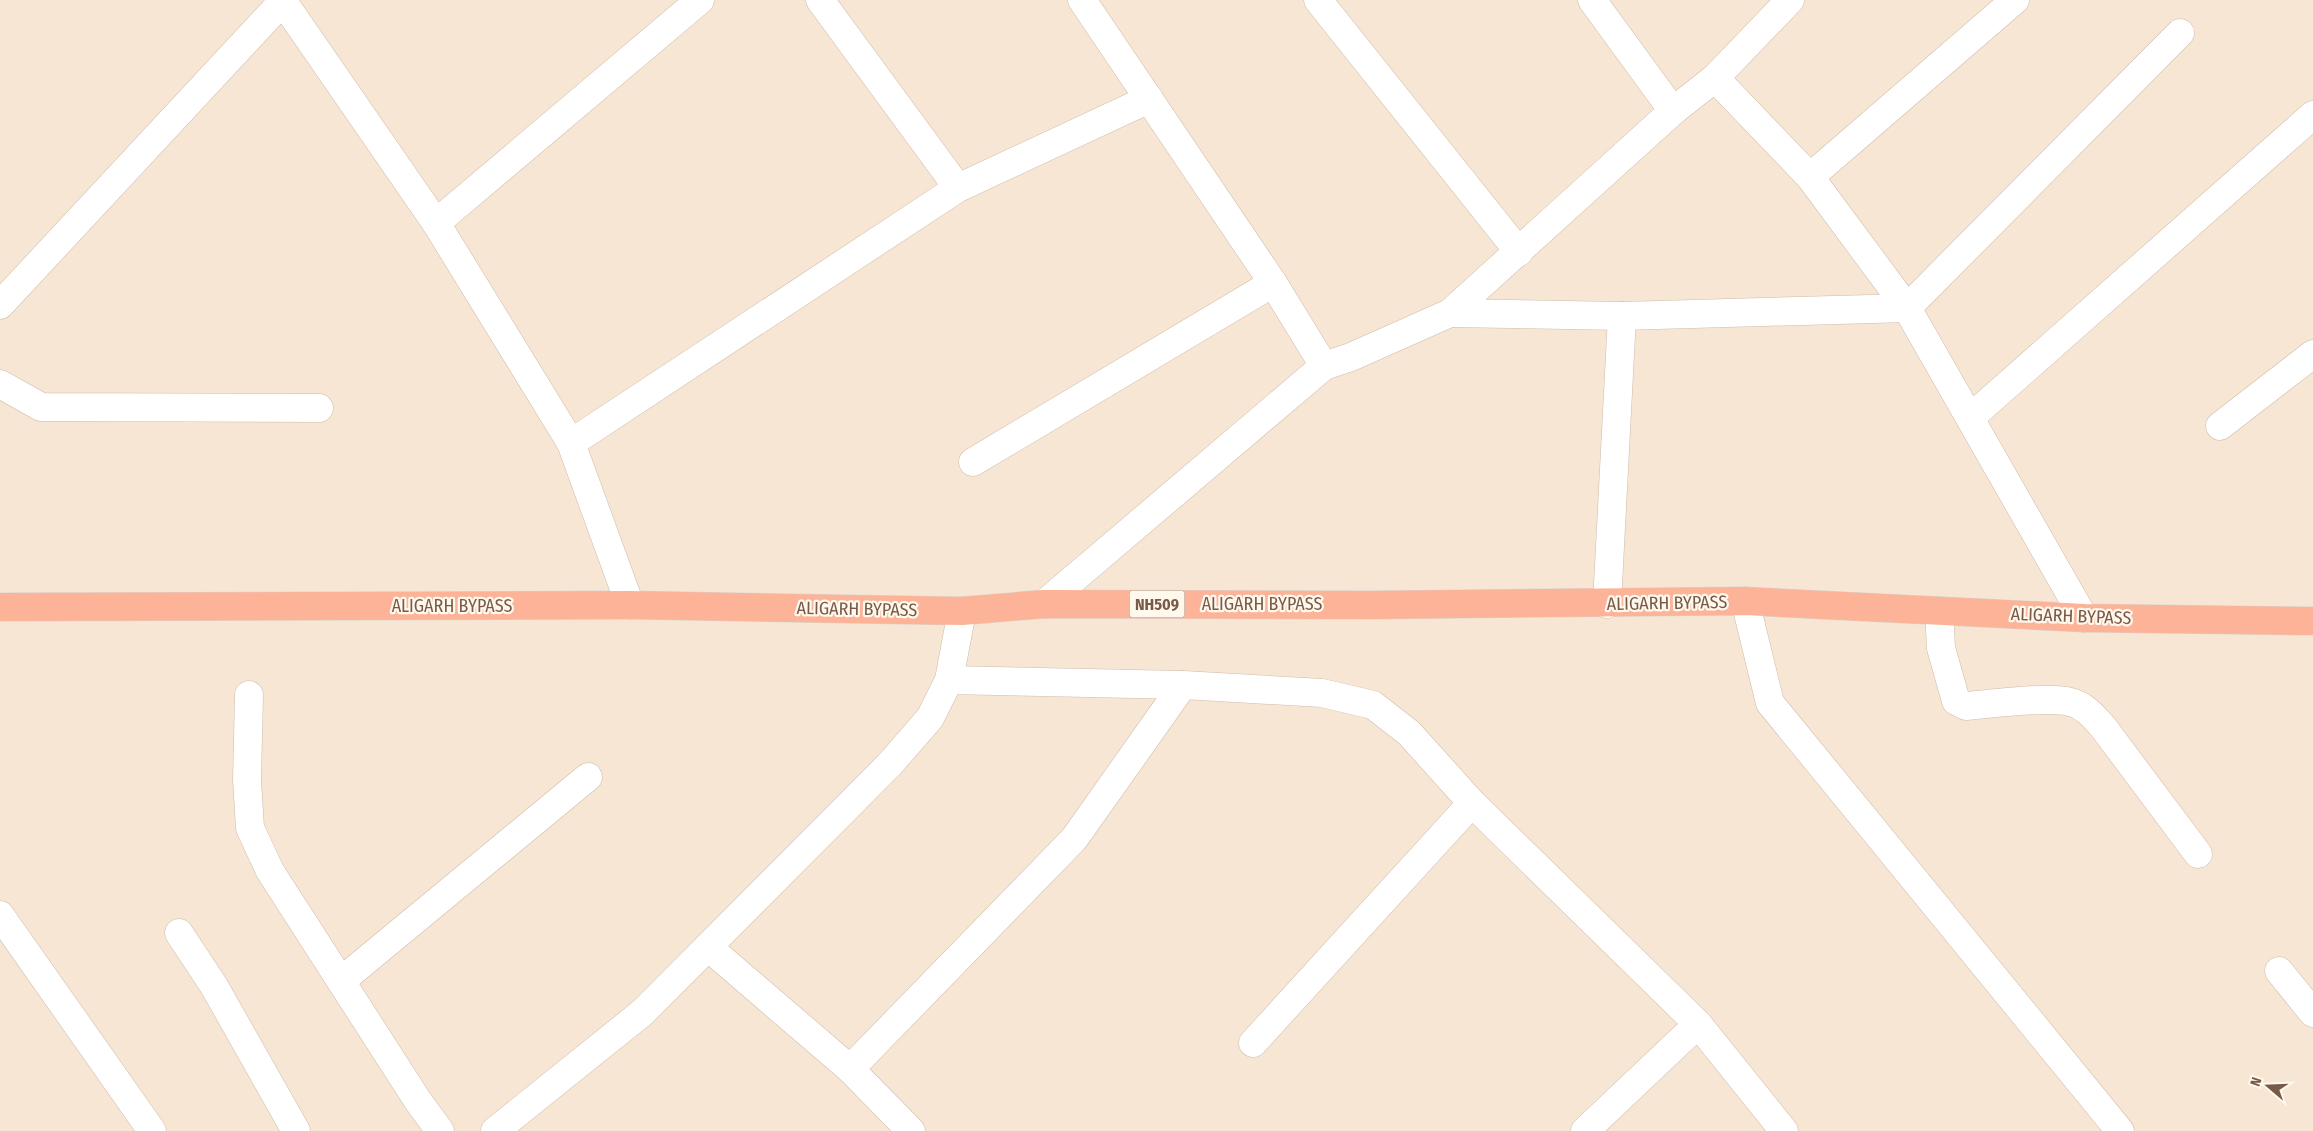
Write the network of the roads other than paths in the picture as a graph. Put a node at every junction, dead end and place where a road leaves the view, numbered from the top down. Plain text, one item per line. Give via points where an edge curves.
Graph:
1 (283, 0) edge
2 (700, 0) edge
3 (820, 0) edge
4 (1082, 0) edge
5 (1318, 0) edge
6 (1592, 0) edge
7 (1790, 0) edge
8 (2015, 0) edge
9 (2180, 33) dead end
10 (1715, 78) junction
11 (1149, 99) junction
12 (1673, 111) junction
13 (2313, 115) edge
14 (1810, 177) junction
15 (958, 188) junction
16 (436, 223) junction
17 (1519, 252) junction
18 (1273, 283) junction
19 (0, 305) edge
20 (1907, 308) junction
21 (1450, 313) junction
22 (1622, 316) junction
23 (2313, 354) edge
24 (1324, 366) junction
25 (0, 384) edge
26 (319, 408) dead end
27 (1970, 418) junction
28 (2220, 426) dead end
29 (572, 443) junction
30 (973, 462) dead end
31 (1745, 601) junction
32 (1044, 604) junction
33 (1607, 604) junction
34 (630, 605) junction
35 (0, 608) edge
36 (1939, 611) junction
37 (2084, 618) junction
38 (960, 621) junction
39 (2313, 621) edge
40 (951, 673) junction
41 (1183, 685) junction
42 (249, 696) dead end
43 (588, 777) dead end
44 (1472, 803) junction
45 (2198, 854) dead end
46 (0, 915) edge
47 (179, 933) dead end
48 (708, 947) junction
49 (2279, 971) dead end
50 (341, 981) junction
51 (2313, 1013) edge
52 (1698, 1024) junction
53 (1253, 1043) dead end
54 (850, 1068) junction
55 (1781, 1130) edge
56 (152, 1131) edge
57 (296, 1131) edge
58 (440, 1131) edge
59 (495, 1131) edge
60 (911, 1131) edge
61 (1585, 1131) edge
62 (2120, 1131) edge

1 - 16 street
1 - 19 street
2 - 16 street
3 - 15 street
4 - 11 street
5 - 17 street
6 - 12 street
7 - 10 street
8 - 14 street
9 - 20 street
10 - 12 street
10 - 14 street
11 - 15 street
11 - 18 street
12 - 17 street
13 - 27 street
14 - 20 street
15 - 29 street
16 - 29 street
17 - 21 street
18 - 24 street
18 - 30 street
20 - 22 street
20 - 27 street
21 - 22 street
21 - 24 street
22 - 33 street
23 - 28 street
24 - 32 street
25 - 26 street via 41,407
27 - 37 street
29 - 34 street
31 - 33 highway, ALIGARH BYPASS / NH509
31 - 36 highway, ALIGARH BYPASS / NH509
31 - 62 street via 1770,703
32 - 33 highway, ALIGARH BYPASS / NH509
32 - 38 highway, ALIGARH BYPASS / NH509
34 - 35 highway, ALIGARH BYPASS / NH509
34 - 38 highway, ALIGARH BYPASS / NH509
36 - 37 highway, ALIGARH BYPASS / NH509
36 - 45 street via 1941,648 1956,701 1966,706 2055,700 2085,709 2103,727
37 - 39 highway, ALIGARH BYPASS / NH509
38 - 40 street
40 - 41 street
40 - 48 street via 930,718 890,764
41 - 44 street via 1322,693 1373,705 1409,733
41 - 54 street via 1074,839
42 - 50 street via 247,780 250,828 270,871
43 - 50 street
44 - 52 street
44 - 53 street
46 - 56 street
47 - 57 street via 214,986
48 - 54 street
48 - 59 street via 643,1012
49 - 51 street
50 - 58 street
52 - 55 street
52 - 61 street
54 - 60 street

